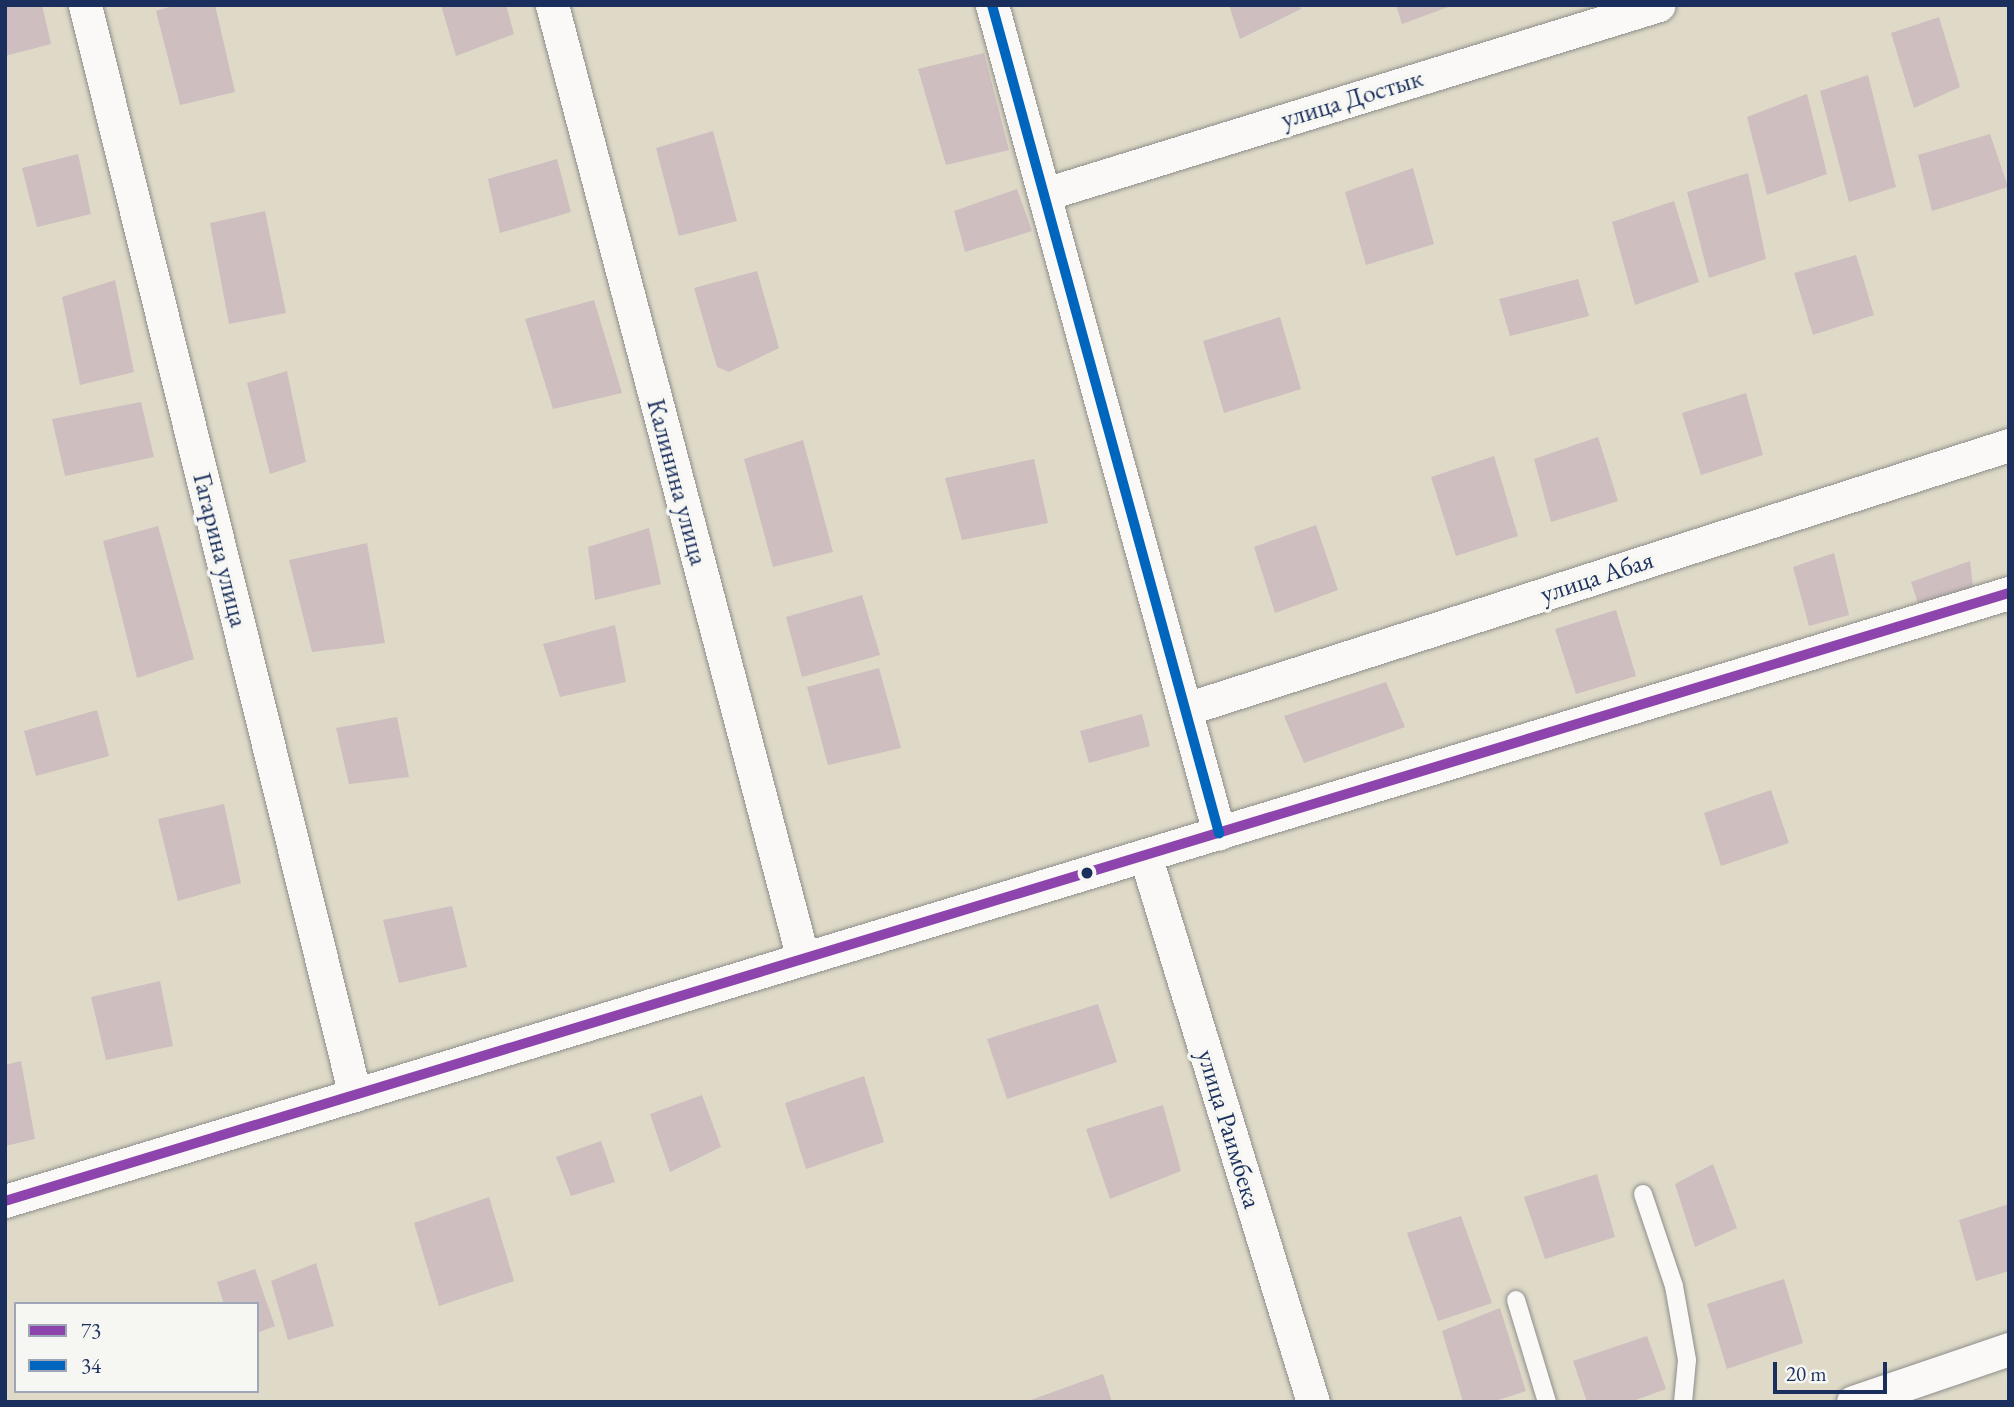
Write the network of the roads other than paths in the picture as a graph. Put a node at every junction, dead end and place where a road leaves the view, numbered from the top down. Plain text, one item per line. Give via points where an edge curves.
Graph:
1 (85, 5) edge
2 (552, 5) edge
3 (992, 5) edge
4 (1659, 5) edge
5 (1045, 194) junction
6 (2009, 445) edge
7 (2009, 593) edge
8 (1186, 709) junction
9 (1219, 833) junction
10 (1145, 855) junction
11 (803, 960) junction
12 (355, 1095) junction
13 (1643, 1194) dead end
14 (5, 1201) edge
15 (1516, 1300) dead end
16 (2009, 1349) edge
17 (1313, 1402) edge
18 (1547, 1402) edge
19 (1683, 1402) edge
20 (1853, 1402) edge

1 - 12 street, Гагарина улица
2 - 11 street, Калинина улица
3 - 5 street
4 - 5 street, улица Достык
5 - 8 street
6 - 8 street, улица Абая
7 - 9 street
8 - 9 street
9 - 10 street
10 - 11 street
10 - 17 street, улица Раимбека
11 - 12 street
12 - 14 street
13 - 19 lane via 1674,1286 1687,1360
15 - 18 lane
16 - 20 street

